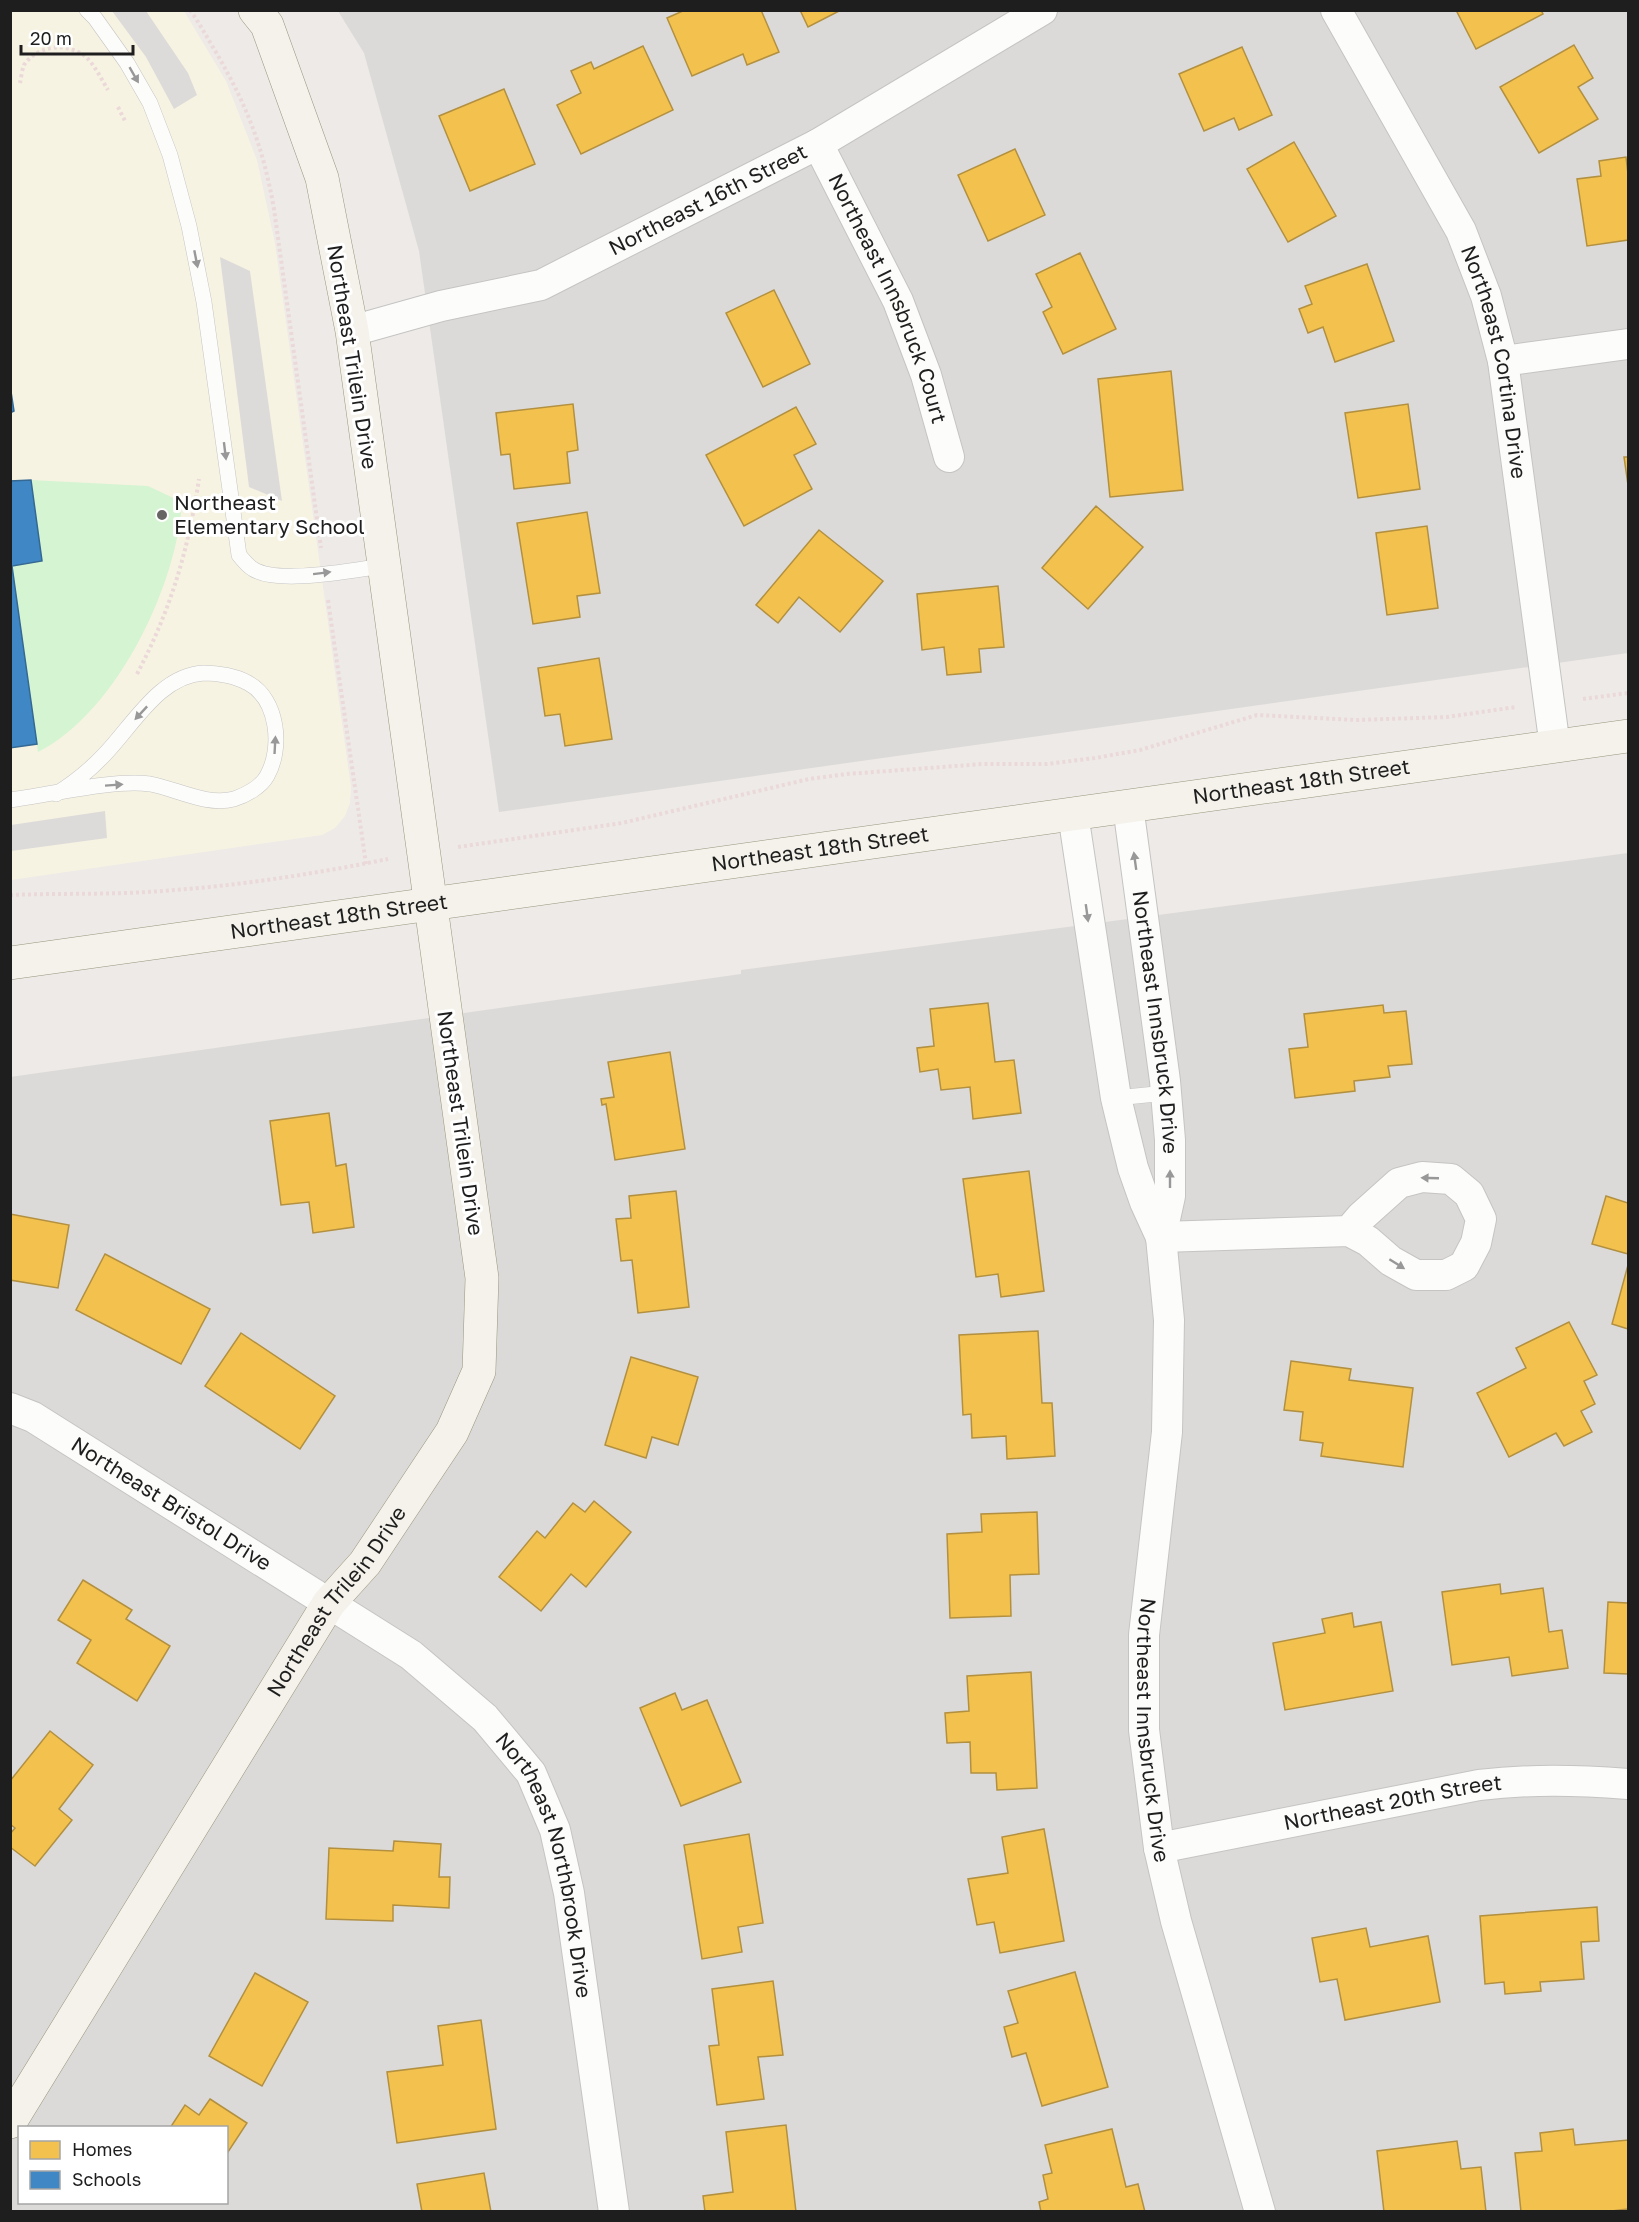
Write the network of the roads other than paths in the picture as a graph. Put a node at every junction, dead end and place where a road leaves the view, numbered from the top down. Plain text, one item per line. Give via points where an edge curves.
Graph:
1 (87, 10) edge
2 (255, 10) edge
3 (1042, 10) edge
4 (1336, 10) edge
5 (818, 144) junction
6 (352, 331) junction
7 (1629, 344) edge
8 (1503, 361) junction
9 (949, 457) dead end
10 (383, 566) junction
11 (1629, 736) edge
12 (1555, 747) junction
13 (56, 794) junction
14 (10, 800) edge
15 (1128, 806) junction
16 (1073, 814) junction
17 (429, 903) junction
18 (10, 963) edge
19 (1166, 1093) junction
20 (1116, 1098) junction
21 (1349, 1231) dead end
22 (1161, 1237) junction
23 (10, 1408) edge
24 (329, 1603) junction
25 (1629, 1784) edge
26 (1159, 1848) junction
27 (10, 2122) edge
28 (614, 2211) edge
29 (1260, 2211) edge

1 -> 10 lane via 127,63 150,103 170,155 204,302 239,555 252,569 270,575
2 - 6 street, Northeast Trilein Drive via 267,24 322,178
3 - 5 street, Northeast 16th Street
4 - 8 street, Northeast Cortina Drive via 1461,231 1486,296
5 - 6 street, Northeast 16th Street via 541,285 441,306
5 - 9 street, Northeast Innsbruck Court via 898,301 926,375
6 - 10 street, Northeast Trilein Drive
7 - 8 street
8 - 12 street, Northeast Cortina Drive
10 - 17 street, Northeast Trilein Drive
11 - 12 street, Northeast 18th Street
12 - 15 street, Northeast 18th Street
13 -> 13 lane via 149,784 213,800 233,799 254,790 267,777 276,751 275,724 267,701 249,683 226,675 203,673 182,677 156,697 105,754
13 - 14 lane
15 - 16 street, Northeast 18th Street
19 -> 15 street, Northeast Innsbruck Drive
16 - 17 street, Northeast 18th Street
16 -> 20 street, Northeast Innsbruck Drive
17 - 18 street, Northeast 18th Street
17 - 24 street, Northeast Trilein Drive via 482,1278 480,1371 452,1432 365,1563
19 - 20 lane
22 -> 19 street, Northeast Innsbruck Drive via 1170,1196
20 - 22 street, Northeast Innsbruck Drive via 1132,1168
21 - 22 street
22 - 26 street, Northeast Innsbruck Drive via 1169,1320 1167,1432 1144,1635 1144,1730
23 - 24 street, Northeast Bristol Drive via 33,1417
24 - 27 street, Northeast Trilein Drive
24 - 28 street, Northeast Northbrook Drive via 419,1662 485,1718 531,1773 555,1830 569,1893
25 - 26 street, Northeast 20th Street via 1523,1780 1479,1785
26 - 29 street, Northeast Innsbruck Drive via 1176,1921

